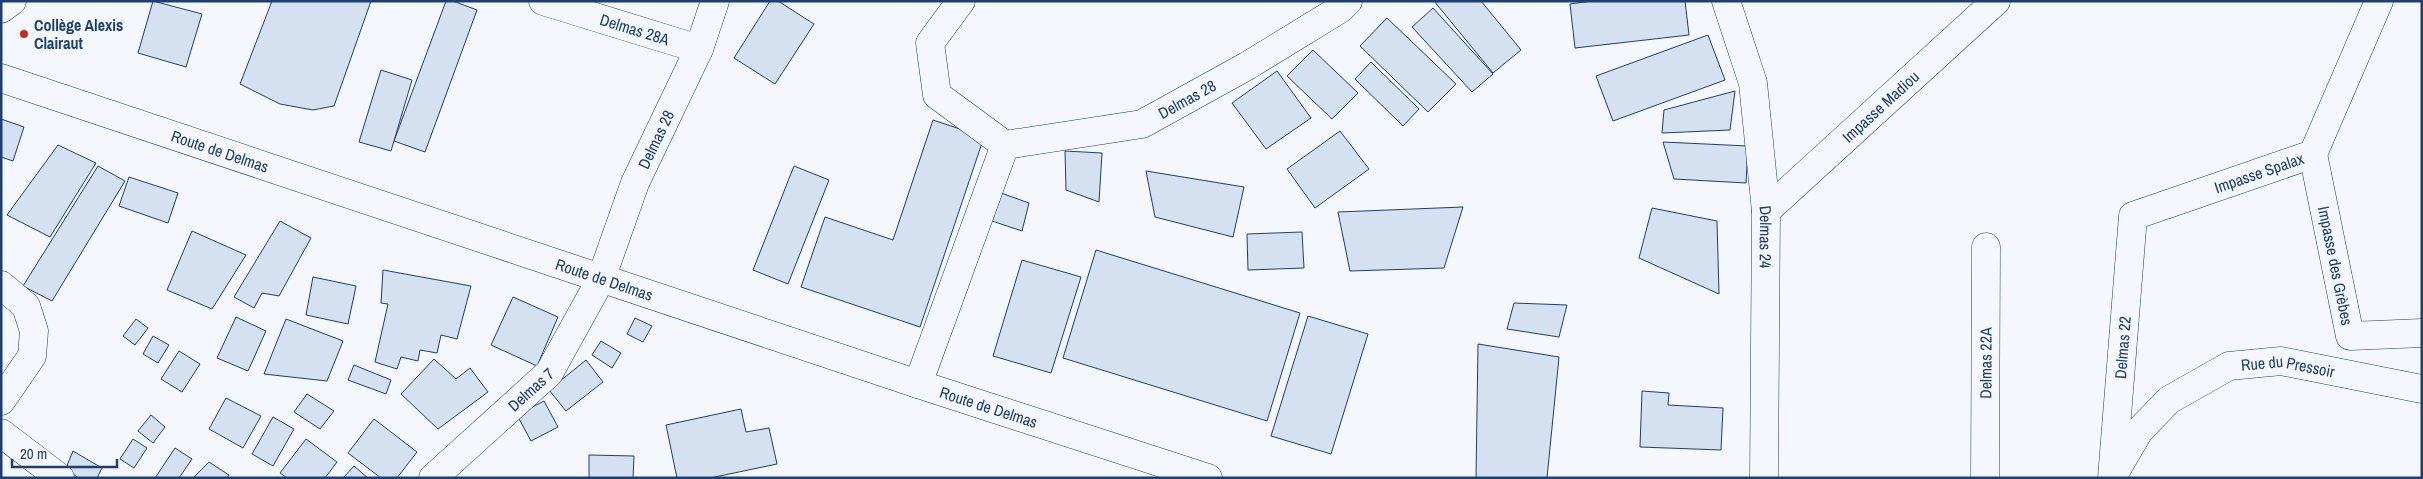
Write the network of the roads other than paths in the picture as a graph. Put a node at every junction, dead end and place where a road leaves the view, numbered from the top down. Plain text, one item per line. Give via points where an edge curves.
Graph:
1 (12, 1) edge
2 (543, 1) edge
3 (715, 1) edge
4 (962, 1) edge
5 (1348, 1) edge
6 (1726, 1) edge
7 (1996, 1) edge
8 (2379, 1) edge
9 (1, 9) edge
10 (699, 49) junction
11 (1, 78) edge
12 (1006, 145) junction
13 (2312, 154) junction
14 (1766, 211) junction
15 (2133, 216) joint
16 (1986, 248) dead end
17 (602, 279) junction
18 (1, 285) edge
19 (2422, 334) edge
20 (918, 384) junction
21 (2422, 389) edge
22 (1, 402) edge
23 (1, 433) edge
24 (60, 478) edge
25 (433, 478) edge
26 (1208, 478) edge
27 (1764, 478) edge
28 (1985, 478) edge
29 (2112, 478) edge

1 - 9 street
2 - 10 street, Delmas 28A
3 - 10 street, Delmas 28
4 - 12 street via 930,43 937,95
5 - 12 street, Delmas 28 via 1247,66 1142,124
6 - 14 street, Delmas 24 via 1754,84
7 - 14 street, Impasse Madiou
8 - 13 street, Impasse Spalax
10 - 17 street, Delmas 28 via 635,183
11 - 17 street, Route de Delmas
12 - 20 street
13 - 15 street, Impasse Spalax
13 - 19 street, Impasse des Grèbes via 2350,336
14 - 27 street, Delmas 24
15 - 29 street, Delmas 22
16 - 28 street, Delmas 22A
17 - 20 street, Route de Delmas
17 - 25 street, Delmas 7 via 549,373
18 - 22 street via 26,306 34,331 32,356
20 - 26 street, Route de Delmas
21 - 29 street, Rue du Pressoir via 2281,361 2229,366 2169,400 2139,432
23 - 24 street

